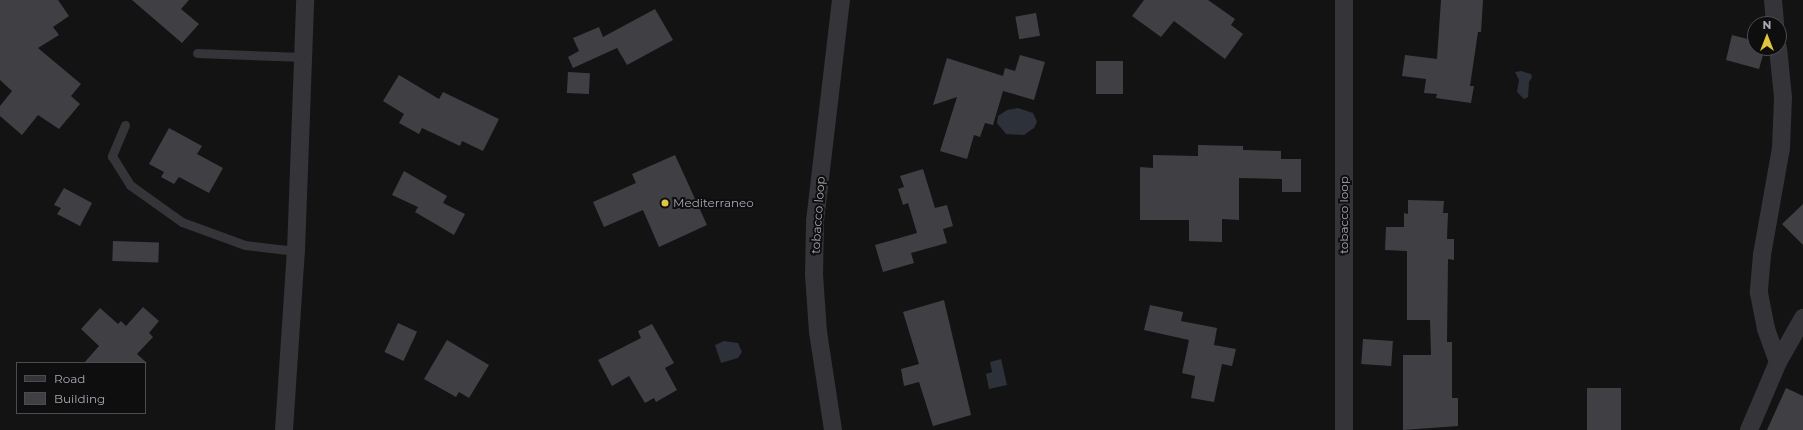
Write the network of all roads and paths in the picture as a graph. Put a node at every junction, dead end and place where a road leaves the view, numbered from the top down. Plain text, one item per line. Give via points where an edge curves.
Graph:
1 (305, 0) edge
2 (841, 0) edge
3 (1344, 0) edge
4 (1773, 0) edge
5 (1774, 16) edge
6 (197, 53) dead end
7 (1779, 56) edge
8 (303, 57) junction
9 (125, 125) dead end
10 (296, 251) junction
11 (1803, 318) edge
12 (1778, 362) junction
13 (284, 430) edge
14 (832, 430) edge
15 (1344, 430) edge
16 (1749, 430) edge

1 - 8 street
2 - 14 street, tobacco loop via 815,221 814,275 818,332
3 - 15 street, tobacco loop
4 - 5 street
6 - 8 lane
7 - 12 street via 1782,97 1781,148 1762,255 1759,293 1766,329
8 - 10 street
9 - 10 lane via 112,156 130,185 182,222 245,245
10 - 13 street
11 - 12 street
12 - 16 street

